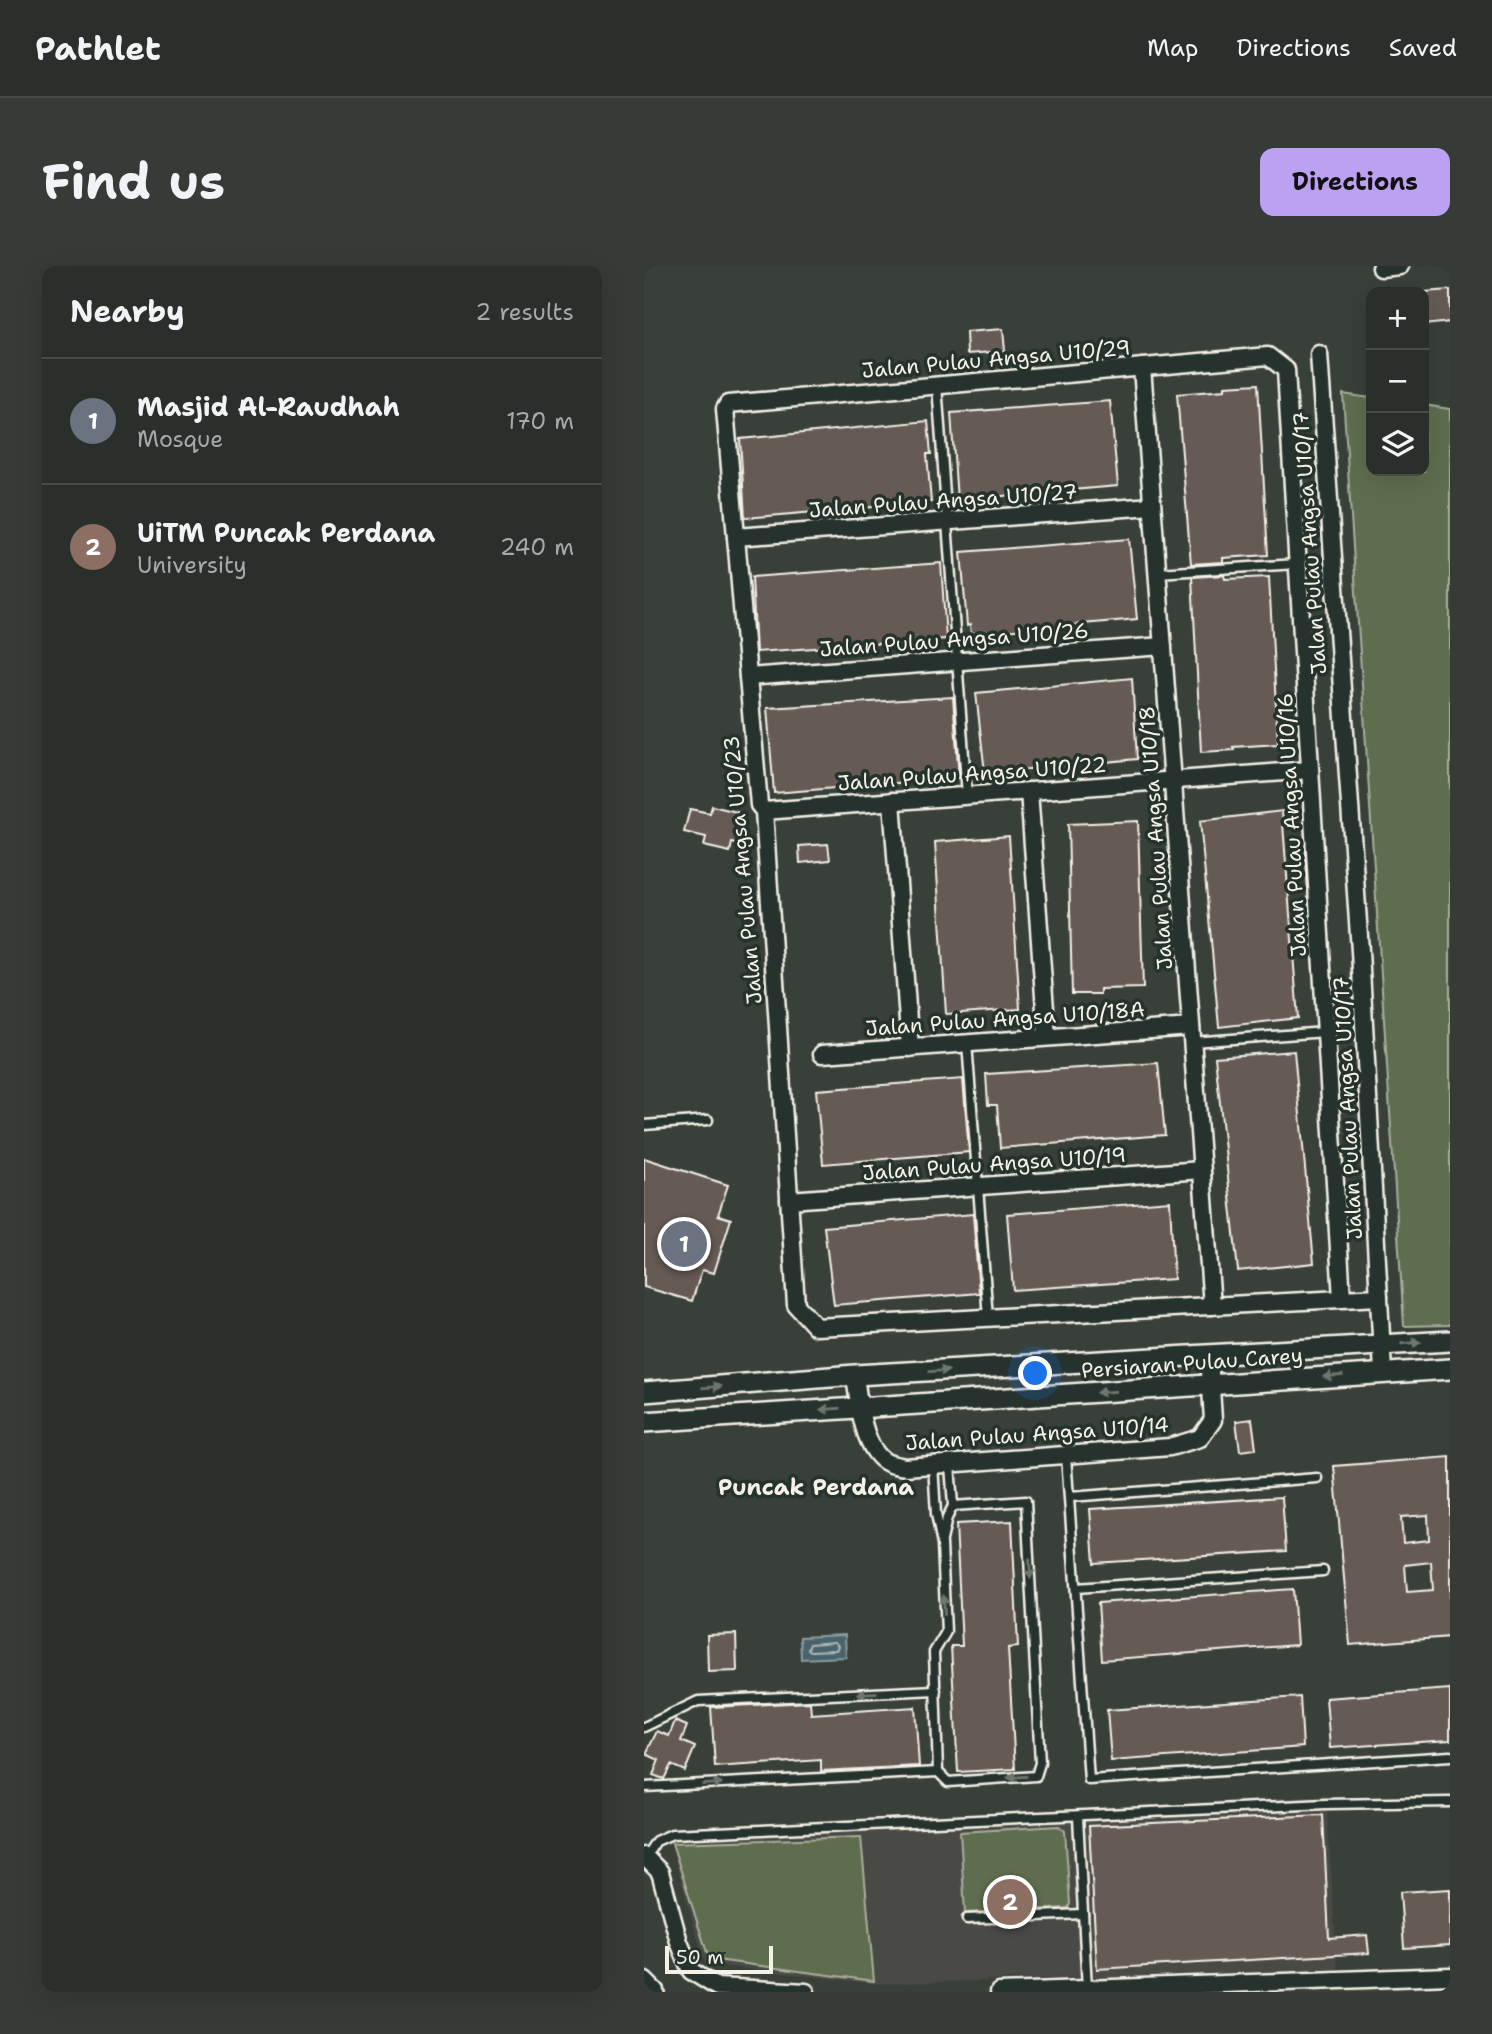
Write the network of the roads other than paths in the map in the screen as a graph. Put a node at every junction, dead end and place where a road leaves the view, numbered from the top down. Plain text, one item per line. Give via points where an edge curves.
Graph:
1 (1400, 266) edge
2 (1381, 268) dead end
3 (1319, 354) dead end
4 (1268, 356) joint
5 (1142, 366) junction
6 (937, 385) junction
7 (729, 404) joint
8 (1152, 506) junction
9 (947, 522) junction
10 (736, 537) junction
11 (1297, 564) junction
12 (1158, 573) junction
13 (1163, 646) junction
14 (957, 661) junction
15 (748, 677) junction
16 (1310, 770) junction
17 (1173, 780) junction
18 (1029, 791) junction
19 (967, 796) junction
20 (892, 801) junction
21 (764, 811) junction
22 (1325, 1032) junction
23 (1192, 1034) junction
24 (1047, 1037) junction
25 (968, 1043) junction
26 (910, 1048) junction
27 (822, 1054) dead end
28 (708, 1120) dead end
29 (644, 1125) edge
30 (1202, 1170) junction
31 (978, 1186) junction
32 (789, 1200) junction
33 (1380, 1297) junction
34 (1342, 1299) junction
35 (1212, 1306) junction
36 (988, 1318) junction
37 (1450, 1341) edge
38 (1382, 1345) junction
39 (1209, 1356) junction
40 (1450, 1368) edge
41 (1383, 1372) junction
42 (855, 1375) junction
43 (1211, 1385) junction
44 (644, 1392) edge
45 (859, 1407) junction
46 (644, 1422) edge
47 (1066, 1456) junction
48 (950, 1464) junction
49 (933, 1465) junction
50 (1317, 1478) dead end
51 (1070, 1497) junction
52 (953, 1506) junction
53 (942, 1544) junction
54 (1323, 1571) dead end
55 (1076, 1588) junction
56 (936, 1690) junction
57 (644, 1727) edge
58 (1450, 1756) edge
59 (939, 1772) junction
60 (644, 1787) edge
61 (1450, 1802) edge
62 (1078, 1816) junction
63 (645, 1856) edge
64 (1083, 1914) junction
65 (967, 1919) dead end
66 (1450, 1976) edge
67 (644, 1982) edge
68 (1087, 1989) junction
69 (654, 1992) edge
70 (806, 1992) edge
71 (999, 1992) edge

1 - 2 street
3 - 33 street, Jalan Pulau Angsa U10/17
4 - 5 street, Jalan Pulau Angsa U10/29
4 - 11 street, Jalan Pulau Angsa U10/16 via 1286,370
5 - 6 street, Jalan Pulau Angsa U10/29
5 - 8 street, Jalan Pulau Angsa U10/18
6 - 7 street, Jalan Pulau Angsa U10/29
6 - 9 lane
7 - 10 street, Jalan Pulau Angsa U10/23 via 725,409
8 - 9 street, Jalan Pulau Angsa U10/27
8 - 12 street, Jalan Pulau Angsa U10/18
9 - 10 street, Jalan Pulau Angsa U10/27
9 - 14 lane
10 - 15 street, Jalan Pulau Angsa U10/23
11 - 12 lane
11 - 16 street, Jalan Pulau Angsa U10/16
12 - 13 street, Jalan Pulau Angsa U10/18
13 - 14 street, Jalan Pulau Angsa U10/26
13 - 17 street, Jalan Pulau Angsa U10/18
14 - 15 street, Jalan Pulau Angsa U10/26
14 - 19 lane
15 - 21 street, Jalan Pulau Angsa U10/23 via 759,805
16 - 17 street, Jalan Pulau Angsa U10/22
16 - 22 street, Jalan Pulau Angsa U10/16
17 - 18 street, Jalan Pulau Angsa U10/22
17 - 23 street, Jalan Pulau Angsa U10/18
18 - 19 street, Jalan Pulau Angsa U10/22
18 - 24 street
19 - 20 street, Jalan Pulau Angsa U10/22
20 - 21 street, Jalan Pulau Angsa U10/22
20 - 26 street
21 - 32 street, Jalan Pulau Angsa U10/23
22 - 23 lane
22 - 34 street, Jalan Pulau Angsa U10/16
23 - 24 street, Jalan Pulau Angsa U10/18A
23 - 30 street, Jalan Pulau Angsa U10/18
24 - 25 street, Jalan Pulau Angsa U10/18A
25 - 26 street, Jalan Pulau Angsa U10/18A
25 - 31 lane
26 - 27 street, Jalan Pulau Angsa U10/18A
28 - 29 lane
30 - 31 street, Jalan Pulau Angsa U10/19
30 - 35 street, Jalan Pulau Angsa U10/18
31 - 32 street, Jalan Pulau Angsa U10/19
31 - 36 lane
32 - 36 street, Jalan Pulau Angsa U10/23 via 796,1305 816,1326
33 - 34 street
33 - 38 street, Jalan Pulau Angsa U10/17
34 - 35 street
35 - 36 street
38 -> 37 street, Persiaran Pulau Carey
38 - 39 street, Persiaran Pulau Carey
38 - 41 street, Jalan Pulau Angsa U10/17
42 -> 39 street, Persiaran Pulau Carey
39 - 43 street, Jalan Pulau Angsa U10/14
40 - 41 street, Persiaran Pulau Carey
41 -> 43 street, Persiaran Pulau Carey
44 -> 42 street, Persiaran Pulau Carey
42 - 45 street, Jalan Pulau Angsa U10/14
43 -> 45 street, Persiaran Pulau Carey
43 - 47 street, Jalan Pulau Angsa U10/14 via 1213,1420 1200,1438 1170,1447
45 -> 46 street, Persiaran Pulau Carey
45 - 49 street, Jalan Pulau Angsa U10/14 via 871,1446 886,1463
47 - 48 street, Jalan Pulau Angsa U10/14
47 - 51 lane
48 - 49 street, Jalan Pulau Angsa U10/14
48 - 52 lane
49 - 53 lane
50 - 51 lane
51 - 55 lane
52 - 53 lane
52 -> 59 lane via 1026,1501 1040,1763 1036,1776 948,1782
56 -> 53 lane via 934,1652 946,1632
54 - 55 lane
55 - 58 lane via 1089,1780
56 -> 57 lane via 698,1701
56 - 59 lane
60 -> 59 lane
61 - 62 lane
62 - 63 lane via 672,1834 656,1841
62 - 64 lane
63 - 70 street via 660,1872 691,1971 717,1987
64 - 65 lane
64 - 68 lane
66 - 68 street
67 - 69 street
68 - 71 street

